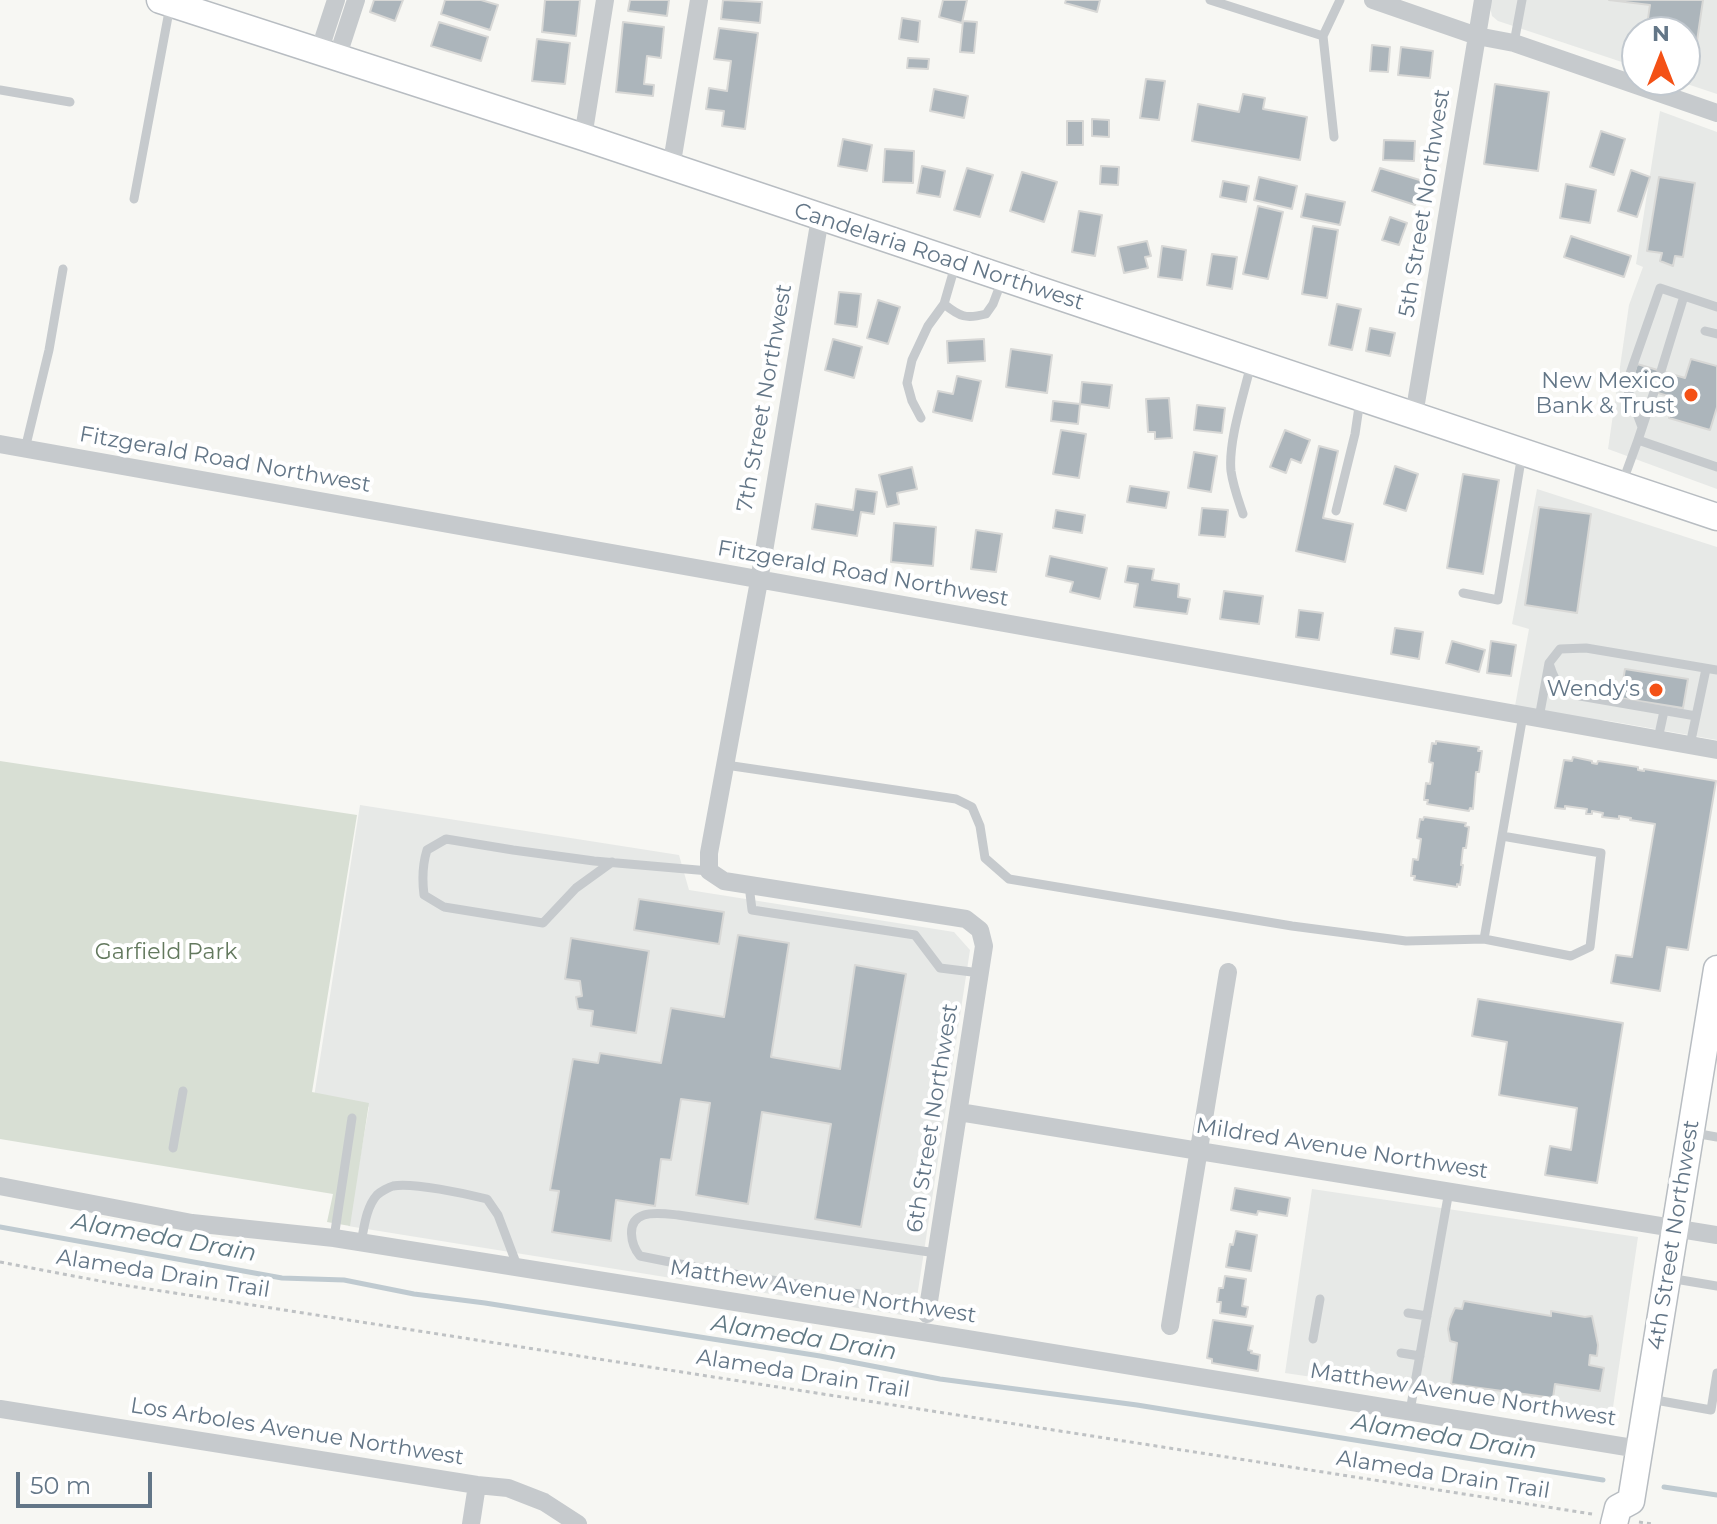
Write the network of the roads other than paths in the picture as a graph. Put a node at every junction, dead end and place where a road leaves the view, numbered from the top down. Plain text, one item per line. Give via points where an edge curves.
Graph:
1 (336, 0) edge
2 (356, 0) edge
3 (605, 0) edge
4 (699, 0) edge
5 (1210, 0) edge
6 (1340, 0) edge
7 (1373, 0) edge
8 (1483, 0) edge
9 (1522, 0) edge
10 (165, 2) edge
11 (1323, 36) junction
12 (1477, 36) junction
13 (1514, 43) junction
14 (328, 55) junction
15 (0, 90) edge
16 (70, 102) dead end
17 (1717, 113) edge
18 (583, 137) junction
19 (1334, 137) dead end
20 (671, 168) junction
21 (134, 199) dead end
22 (820, 218) junction
23 (956, 263) junction
24 (63, 269) dead end
25 (1003, 278) junction
26 (1684, 296) junction
27 (944, 304) junction
28 (1717, 307) edge
29 (1705, 331) dead end
30 (1717, 334) edge
31 (1252, 361) junction
32 (1661, 371) dead end
33 (1654, 392) dead end
34 (1360, 397) junction
35 (1414, 415) junction
36 (921, 418) dead end
37 (1642, 427) junction
38 (1638, 440) junction
39 (0, 444) edge
40 (25, 449) junction
41 (1523, 451) junction
42 (1717, 467) edge
43 (1621, 484) junction
44 (1336, 511) dead end
45 (1243, 514) dead end
46 (1717, 517) edge
47 (759, 581) junction
48 (1463, 593) dead end
49 (1549, 663) junction
50 (1706, 669) junction
51 (1717, 670) edge
52 (1664, 711) junction
53 (1696, 716) junction
54 (1531, 717) junction
55 (1658, 739) junction
56 (1690, 745) junction
57 (1717, 750) edge
58 (726, 765) junction
59 (1502, 836) junction
60 (612, 862) junction
61 (709, 871) junction
62 (749, 885) junction
63 (1484, 939) junction
64 (1717, 969) edge
65 (1228, 972) dead end
66 (980, 973) junction
67 (1713, 1018) edge
68 (183, 1091) dead end
69 (959, 1112) junction
70 (352, 1118) dead end
71 (1690, 1132) junction
72 (1717, 1137) edge
73 (173, 1148) dead end
74 (1199, 1150) junction
75 (0, 1186) edge
76 (1449, 1191) junction
77 (1674, 1229) junction
78 (1717, 1235) edge
79 (334, 1238) junction
80 (361, 1243) junction
81 (936, 1253) junction
82 (518, 1268) junction
83 (1667, 1277) junction
84 (1717, 1286) edge
85 (1320, 1299) dead end
86 (927, 1309) joint
87 (1408, 1313) dead end
88 (1427, 1316) junction
89 (1170, 1326) dead end
90 (1313, 1339) dead end
91 (1401, 1353) dead end
92 (1420, 1356) junction
93 (1717, 1373) edge
94 (1647, 1398) junction
95 (0, 1409) edge
96 (1410, 1411) junction
97 (1639, 1449) junction
98 (477, 1485) junction
99 (1629, 1518) edge
100 (471, 1524) edge
101 (578, 1524) edge

1 - 14 street
2 - 14 street
3 - 18 street
4 - 20 street
5 - 11 lane
6 - 11 lane
7 - 12 street
8 - 12 street, 5th Street Northwest
9 - 13 lane
10 - 14 main road, Candelaria Road Northwest
10 - 21 lane
11 - 19 lane
12 - 13 street
12 - 35 street, 5th Street Northwest
13 - 17 street
14 - 18 main road, Candelaria Road Northwest
15 - 16 lane
18 - 20 main road, Candelaria Road Northwest
20 - 22 main road, Candelaria Road Northwest
22 - 23 main road, Candelaria Road Northwest
22 - 47 street, 7th Street Northwest
23 - 25 main road, Candelaria Road Northwest
23 - 27 lane
24 - 40 lane
25 - 27 lane via 986,314 966,318
25 - 31 main road, Candelaria Road Northwest
26 - 28 lane
26 - 32 lane
26 - 37 lane via 1660,288 1626,385
27 - 36 lane via 912,360 907,383
29 - 30 lane
31 - 34 main road, Candelaria Road Northwest
31 - 45 lane via 1231,467
33 - 37 lane
34 - 35 main road, Candelaria Road Northwest
34 - 44 lane
35 - 41 main road, Candelaria Road Northwest
37 - 38 lane
38 - 42 lane
38 - 43 lane
39 - 40 street, Fitzgerald Road Northwest
40 - 47 street, Fitzgerald Road Northwest
41 - 43 main road, Candelaria Road Northwest
41 - 48 lane via 1498,600
43 - 46 main road, Candelaria Road Northwest
47 - 54 street, Fitzgerald Road Northwest
47 - 58 street, 7th Street Northwest
49 - 50 lane via 1560,649 1586,648
49 - 52 lane via 1554,680 1565,691
49 - 54 lane
50 - 51 lane
50 - 53 lane
52 - 53 lane
52 - 55 lane
53 - 56 lane
54 - 55 street, Fitzgerald Road Northwest
54 - 59 lane
55 - 56 street, Fitzgerald Road Northwest
56 - 57 street, Fitzgerald Road Northwest
58 - 61 street, 7th Street Northwest
58 - 63 lane via 956,799 972,807 985,858 1009,879 1406,941
59 - 63 lane
59 - 63 lane via 1601,853 1590,947 1571,956
60 - 60 lane via 446,839 427,850 422,881 424,895 444,907 543,923 576,888
60 - 61 lane
61 - 62 street via 724,881
62 - 66 lane via 752,910 915,935 940,968
62 - 66 street, 6th Street Northwest via 966,919 980,930
64 - 67 main road, 4th Street Northwest
65 - 74 street
66 - 69 street, 6th Street Northwest
67 - 71 main road, 4th Street Northwest
68 - 73 lane
69 - 74 street, Mildred Avenue Northwest
69 - 81 street, 6th Street Northwest
70 - 79 lane
71 - 72 lane
71 - 77 main road, 4th Street Northwest
74 - 76 street, Mildred Avenue Northwest
74 - 89 street
75 - 79 street, Matthew Avenue Northwest via 192,1223
76 - 77 street, Mildred Avenue Northwest
76 - 88 lane
77 - 78 street, Mildred Avenue Northwest
77 - 83 main road, 4th Street Northwest
79 - 80 street, Matthew Avenue Northwest
80 - 82 street, Matthew Avenue Northwest
80 - 82 lane via 369,1209 391,1186 470,1195 487,1199 498,1215
81 - 86 street, 6th Street Northwest
81 - 86 lane via 678,1215 644,1215 632,1229 640,1256
82 - 96 street, Matthew Avenue Northwest
83 - 84 lane
83 - 94 main road, 4th Street Northwest
85 - 90 lane
87 - 88 lane
88 - 92 lane
91 - 92 lane
92 - 96 lane
93 - 94 lane via 1711,1410
94 - 97 main road, 4th Street Northwest
95 - 98 street, Los Arboles Avenue Northwest
96 - 97 street, Matthew Avenue Northwest
97 - 99 main road, 4th Street Northwest
98 - 100 street
98 - 101 street, Los Arboles Avenue Northwest via 508,1488 544,1502

